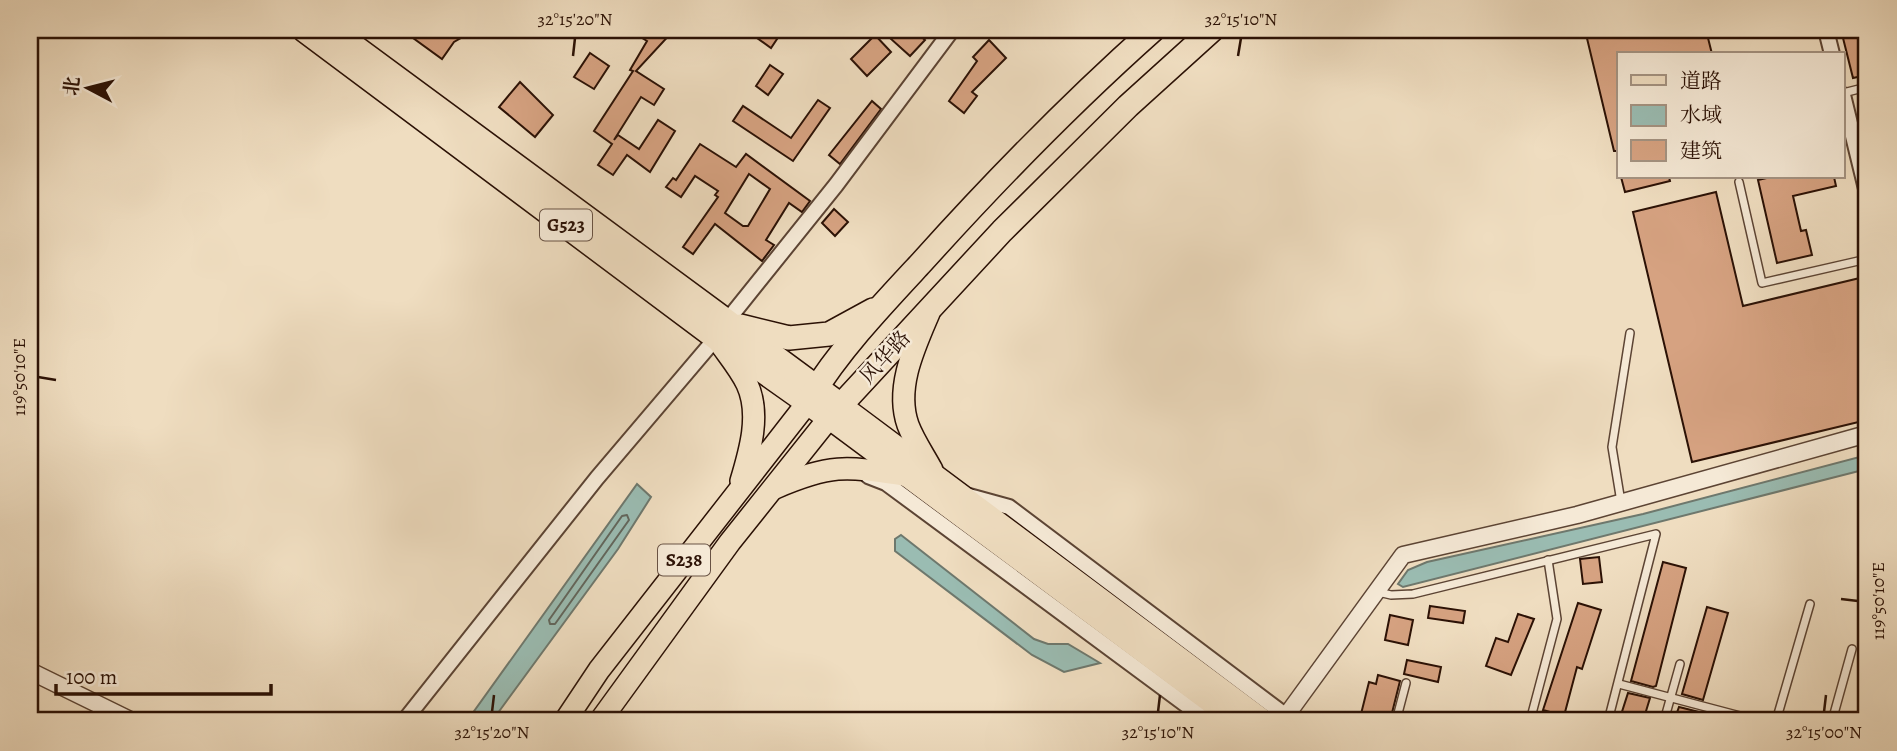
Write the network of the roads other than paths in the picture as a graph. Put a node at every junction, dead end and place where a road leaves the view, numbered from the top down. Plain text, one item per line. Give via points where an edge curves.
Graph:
1 (304, 30) edge
2 (332, 30) edge
3 (952, 30) edge
4 (1153, 30) edge
5 (1212, 30) edge
6 (1826, 30) edge
7 (1832, 52) edge
8 (1867, 87) edge
9 (1844, 94) edge
10 (1844, 98) edge
11 (1739, 182) dead end
12 (1867, 192) edge
13 (1867, 259) edge
14 (882, 306) junction
15 (932, 306) junction
16 (721, 330) junction
17 (1630, 333) dead end
18 (813, 394) junction
19 (836, 412) junction
20 (1867, 434) edge
21 (844, 466) junction
22 (905, 475) junction
23 (934, 475) junction
24 (773, 489) junction
25 (739, 491) junction
26 (958, 492) junction
27 (1621, 503) junction
28 (1548, 560) junction
29 (1374, 591) junction
30 (1810, 604) dead end
31 (1852, 649) dead end
32 (1680, 664) dead end
33 (30, 671) edge
34 (1406, 683) dead end
35 (1619, 684) junction
36 (1671, 698) junction
37 (1200, 719) edge
38 (1288, 719) edge
39 (132, 721) edge
40 (404, 721) edge
41 (565, 721) edge
42 (600, 721) edge
43 (1236, 721) edge
44 (1264, 721) edge
45 (1396, 721) edge
46 (1530, 721) edge
47 (1608, 721) edge
48 (1664, 721) edge
49 (1759, 721) edge
50 (1776, 721) edge
51 (1832, 721) edge

1 - 16 highway, G523
2 - 16 highway, G523
3 - 16 street
4 - 14 highway, 风华路 via 1096,80
5 - 15 highway, 风华路 via 1128,106
6 - 7 street
8 - 9 lane
10 - 12 street
11 - 13 lane via 1762,284
14 - 16 highway via 829,334 789,338
14 - 18 highway, 风华路
15 - 19 highway, 风华路
15 - 23 main road via 903,389 908,424
16 - 18 highway, G523
16 - 25 main road via 748,385 754,418
16 - 40 street
17 - 27 lane via 1612,447
18 - 19 highway, G523
18 - 25 main road, 风华路 / S238
19 - 22 main road
19 - 23 main road
19 - 24 main road, 风华路 / S238
20 - 27 street
21 - 22 main road
21 - 24 main road via 812,472
21 - 37 street via 886,483
22 - 43 main road
23 - 26 main road
24 - 42 main road, 风华路 / S238
25 - 41 main road, 风华路 / S238 via 599,670
26 - 38 street via 1009,507
26 - 44 main road
27 - 29 street via 1403,555
28 - 29 lane via 1412,594 1391,596
28 - 35 lane via 1656,534
28 - 46 lane via 1557,620
29 - 38 street
30 - 50 lane
31 - 51 lane
32 - 36 lane
33 - 39 street
34 - 45 lane
35 - 36 lane
35 - 47 lane
36 - 48 lane
36 - 49 lane

